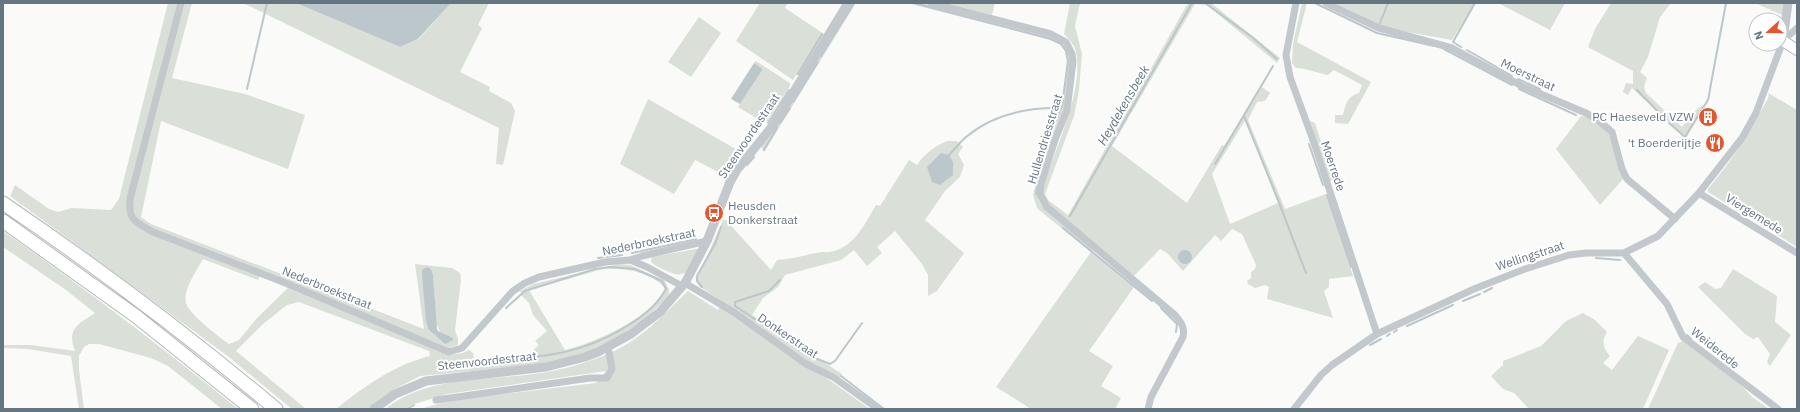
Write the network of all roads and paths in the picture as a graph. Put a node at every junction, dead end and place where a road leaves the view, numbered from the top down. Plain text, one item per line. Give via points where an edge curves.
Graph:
1 (181, 3) edge
2 (848, 3) edge
3 (931, 3) edge
4 (1296, 3) edge
5 (1326, 3) edge
6 (1797, 28) edge
7 (1788, 36) edge
8 (1788, 44) edge
9 (1797, 50) edge
10 (1779, 52) edge
11 (1699, 193) junction
12 (3, 203) edge
13 (1675, 219) junction
14 (3, 221) edge
15 (707, 241) junction
16 (1624, 253) junction
17 (1797, 253) edge
18 (630, 260) junction
19 (684, 284) junction
20 (1377, 334) junction
21 (608, 347) junction
22 (436, 400) dead end
23 (252, 409) edge
24 (276, 409) edge
25 (374, 409) edge
26 (878, 409) edge
27 (1148, 409) edge
28 (1294, 409) edge
29 (1778, 409) edge

1 - 18 street, Nederbroekstraat via 130,199 129,210 133,220 153,232 290,285 449,352 464,346 513,291 524,283 598,264
2 - 15 street, Steenvoordestraat via 774,124 737,170
3 - 27 street, Hullendriesstraat via 1051,34 1070,47 1073,61 1067,110 1040,194 1046,207 1182,323 1183,337 1151,397
4 - 20 street, Moerrede via 1286,55 1290,77
5 - 13 street, Moerstraat via 1379,28 1452,48 1522,86 1599,121 1612,132 1627,179
6 - 7 street
8 - 9 main road
10 - 11 street, Wellingstraat via 1756,114 1732,152
11 - 13 street, Wellingstraat
11 - 17 street, Viergemede
12 - 24 highway via 140,301
13 - 16 street, Wellingstraat via 1658,236
14 - 23 highway via 137,317
15 - 18 street, Nederbroekstraat
15 - 19 street, Steenvoordestraat
16 - 20 street, Wellingstraat via 1586,253 1554,259 1474,289
16 - 29 street, Weiderede via 1667,304 1683,337
18 - 19 street, Donkerstraat
19 - 21 street, Steenvoordestraat via 660,312
19 - 26 street, Donkerstraat via 735,313 806,364 833,377
20 - 28 street, Wellingstraat via 1332,365
21 - 22 street via 612,369 607,378 590,378
21 - 25 street, Steenvoordestraat via 585,357 546,367 419,382 395,394

